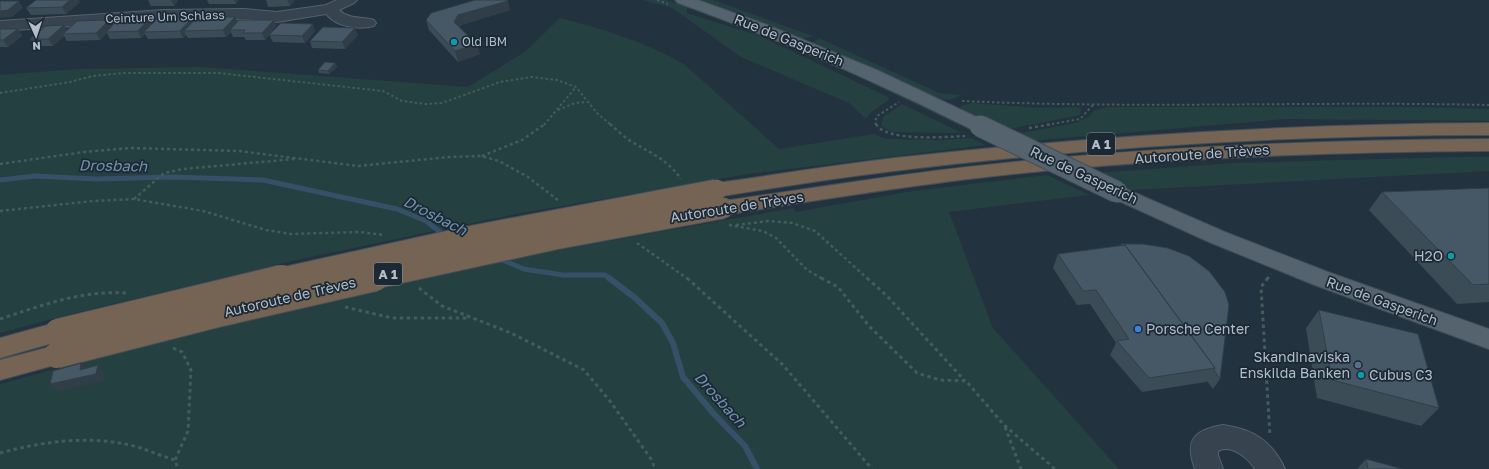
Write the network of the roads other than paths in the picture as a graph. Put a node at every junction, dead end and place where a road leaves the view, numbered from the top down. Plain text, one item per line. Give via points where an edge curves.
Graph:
1 (140, 0) edge
2 (256, 0) edge
3 (349, 0) edge
4 (683, 0) edge
5 (330, 9) junction
6 (244, 14) junction
7 (121, 18) junction
8 (368, 23) dead end
9 (0, 26) edge
10 (1489, 129) edge
11 (1489, 145) edge
12 (724, 212) junction
13 (1489, 339) edge
14 (57, 344) junction
15 (0, 348) edge
16 (0, 370) edge
17 (1269, 465) edge
18 (1209, 469) edge

1 - 7 street
2 - 6 street
3 - 5 street, Ceinture Um Schlass
4 - 13 main road, Rue de Gasperich, bridge via 760,27 863,70 1117,192 1216,236 1320,278
5 - 6 street, Ceinture Um Schlass via 277,17
5 - 8 street via 343,21
6 - 7 street, Ceinture Um Schlass
7 - 9 street, Ceinture Um Schlass
10 - 12 highway, Autoroute de Trèves / A 1 via 1266,134 1072,146 915,162
11 - 12 highway, Autoroute de Trèves / A 1 via 1285,149 1079,162 926,178
12 - 14 highway, Autoroute de Trèves / A 1, bridge via 652,220 423,266 157,329
14 - 15 highway, Autoroute de Trèves / A 1
14 - 16 highway, Autoroute de Trèves / A 1
17 - 18 street via 1252,446 1241,440 1219,436 1205,445 1203,453

